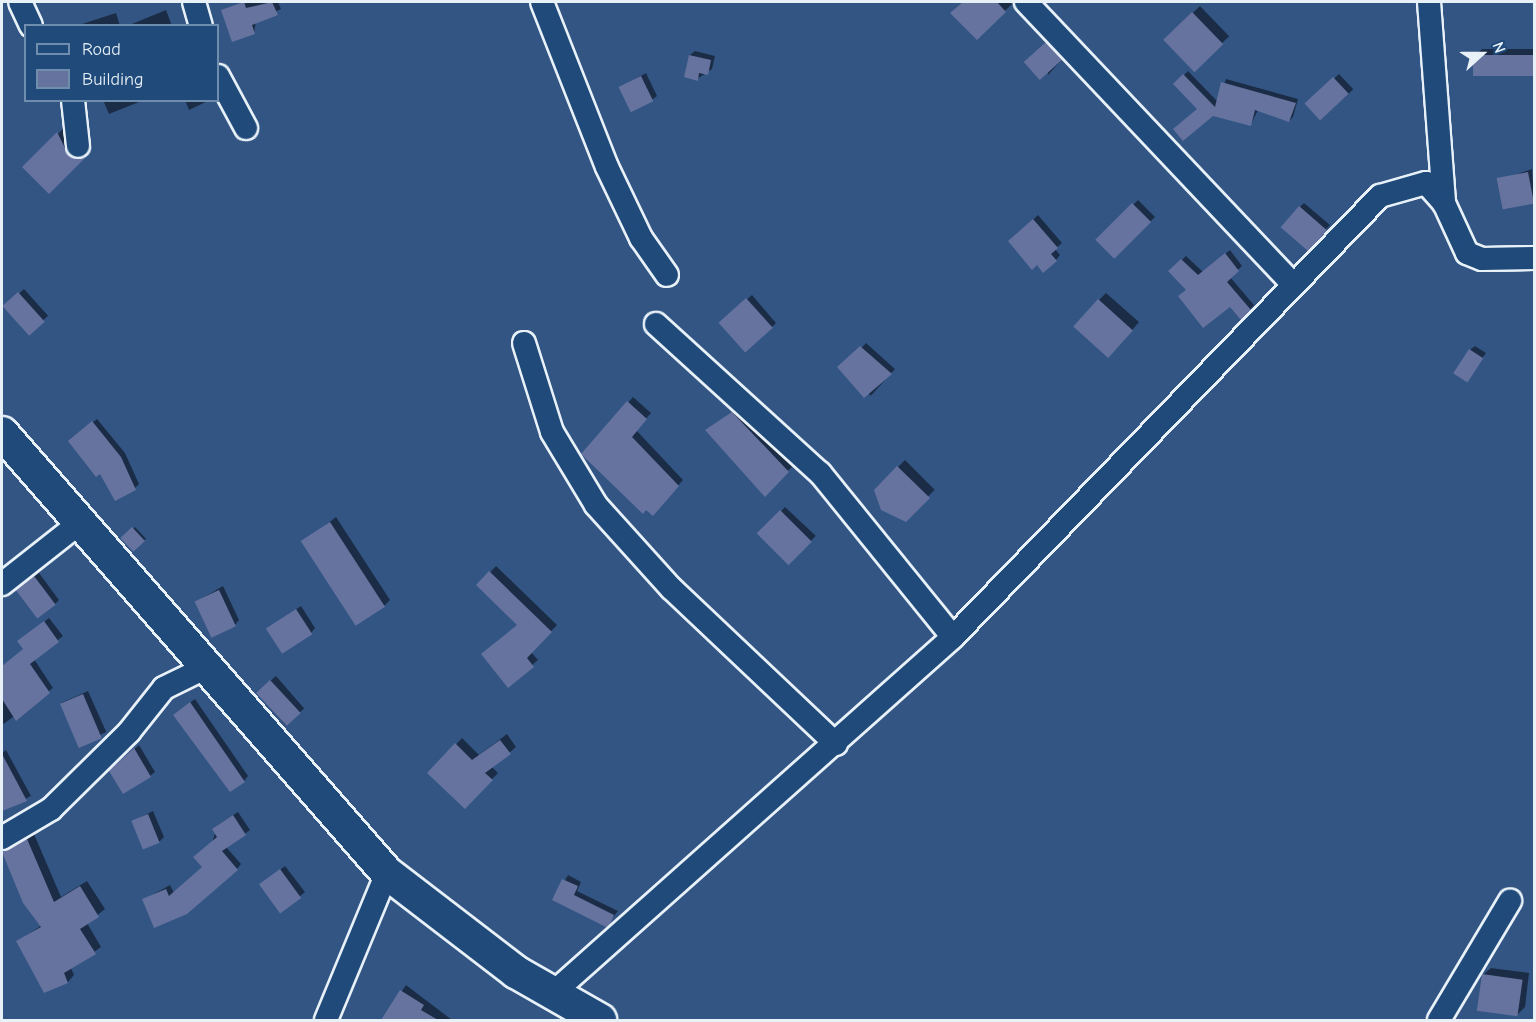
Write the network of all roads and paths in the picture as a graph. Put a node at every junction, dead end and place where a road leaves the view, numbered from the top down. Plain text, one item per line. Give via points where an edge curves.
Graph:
1 (20, 2) edge
2 (194, 2) edge
3 (542, 2) edge
4 (1026, 2) edge
5 (1430, 2) edge
6 (31, 24) edge
7 (200, 24) edge
8 (219, 78) edge
9 (73, 102) edge
10 (246, 128) dead end
11 (78, 146) dead end
12 (1444, 203) junction
13 (1534, 258) edge
14 (667, 275) dead end
15 (1293, 284) junction
16 (656, 324) dead end
17 (524, 343) dead end
18 (2, 433) edge
19 (82, 521) junction
20 (2, 584) edge
21 (953, 637) junction
22 (207, 667) junction
23 (836, 744) junction
24 (2, 838) edge
25 (387, 873) junction
26 (1510, 901) dead end
27 (552, 994) junction
28 (326, 1020) edge
29 (600, 1020) edge
30 (1439, 1020) edge

1 - 6 street
2 - 7 street
3 - 14 street via 607,167 641,238
4 - 15 street
5 - 12 street
8 - 10 street
9 - 11 street
12 - 13 street via 1467,253 1482,259
12 - 15 street via 1426,183 1380,196
15 - 21 street
16 - 21 street via 820,473
17 - 23 street via 552,432 596,505 671,588
18 - 19 street
19 - 20 street
19 - 22 street
21 - 23 street
22 - 24 street via 164,688 129,732 51,809
22 - 25 street
23 - 27 street
25 - 27 street via 465,936
25 - 28 street
26 - 30 street
27 - 29 street

